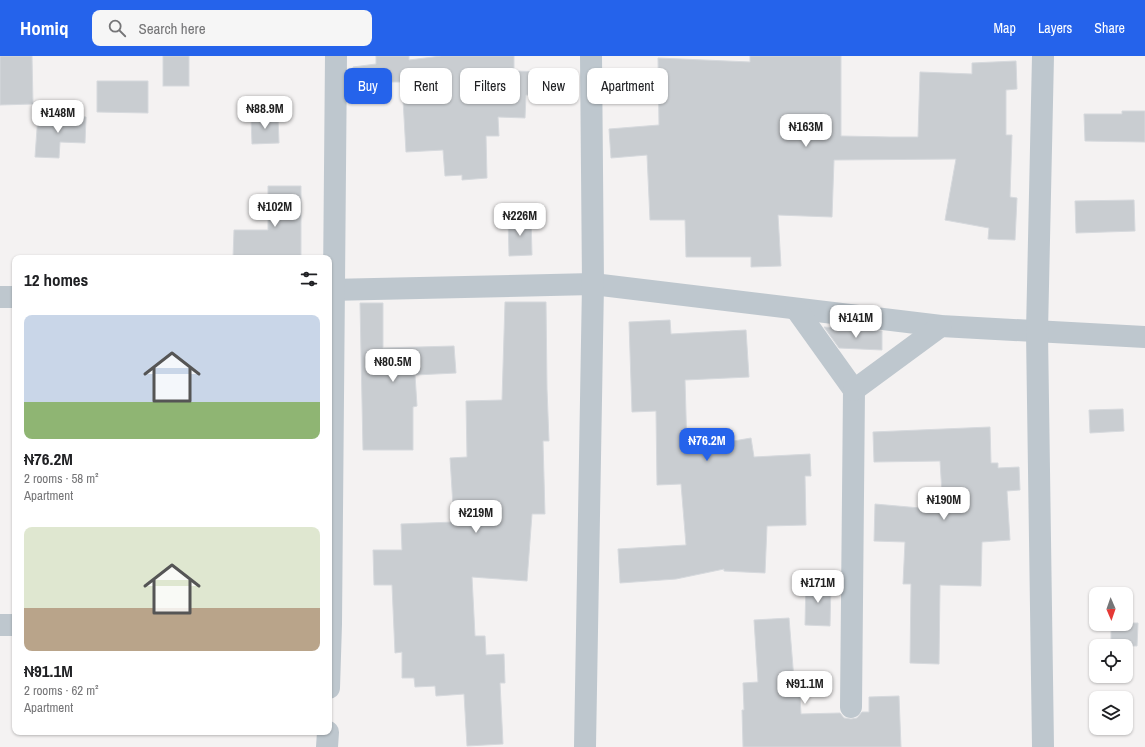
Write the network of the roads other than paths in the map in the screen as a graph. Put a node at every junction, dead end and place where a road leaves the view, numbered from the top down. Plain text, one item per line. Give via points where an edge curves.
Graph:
1 (336, 56) edge
2 (591, 56) edge
3 (1043, 56) edge
4 (332, 255) edge
5 (593, 284) junction
6 (332, 290) edge
7 (0, 297) edge
8 (12, 297) edge
9 (796, 309) junction
10 (940, 326) junction
11 (1037, 332) junction
12 (1145, 338) edge
13 (854, 390) junction
14 (0, 625) edge
15 (12, 625) edge
16 (851, 707) dead end
17 (328, 735) edge
18 (327, 747) edge
19 (585, 747) edge
20 (1043, 747) edge

1 - 4 street
2 - 5 street
3 - 11 street
5 - 6 street
5 - 9 street
5 - 19 street
7 - 8 street
9 - 10 street
9 - 13 street
10 - 11 street
10 - 13 street
11 - 12 street
11 - 20 street
13 - 16 street
14 - 15 street
17 - 18 street

